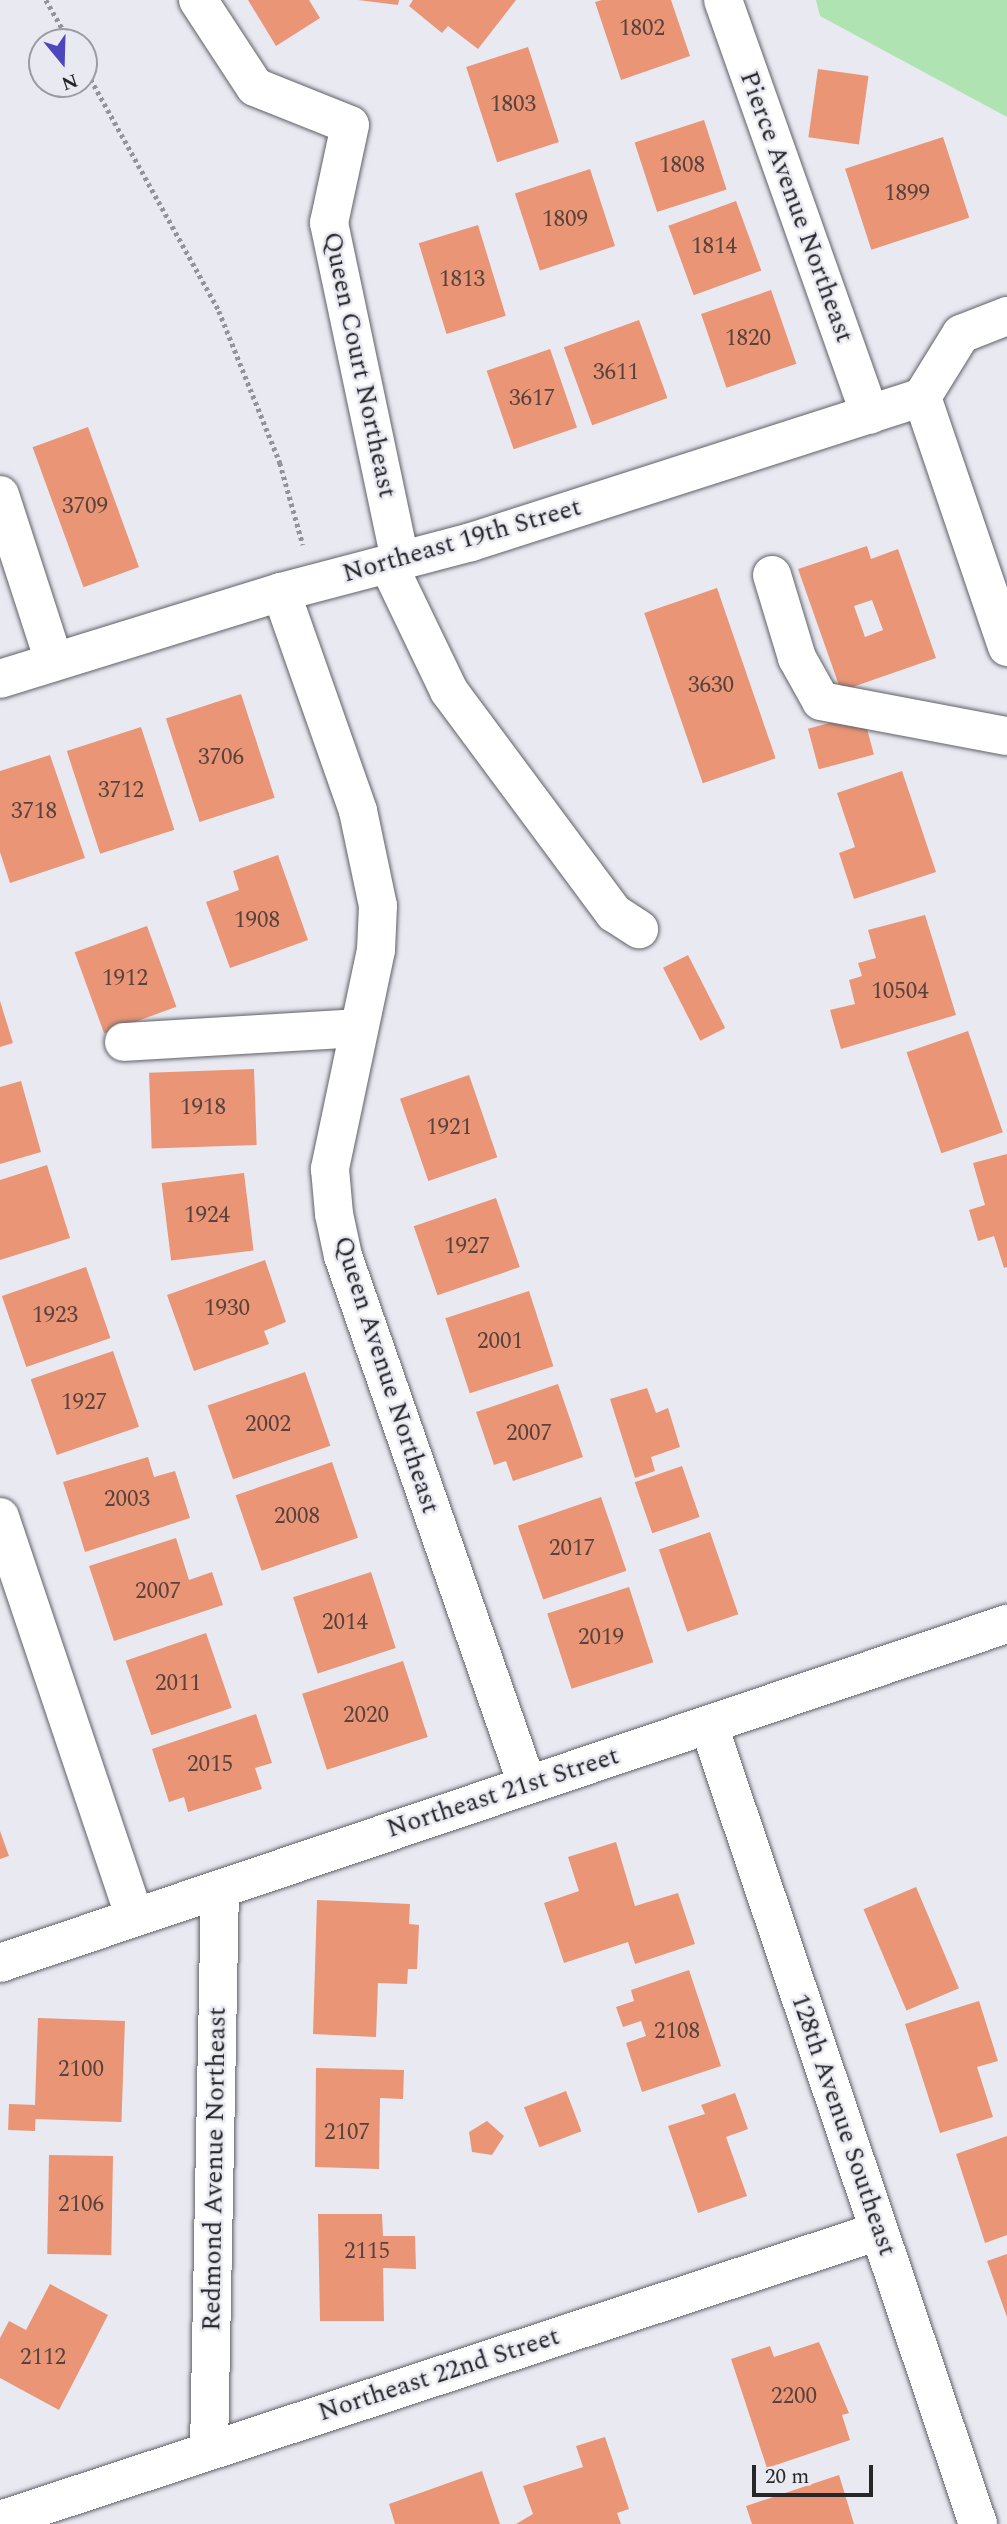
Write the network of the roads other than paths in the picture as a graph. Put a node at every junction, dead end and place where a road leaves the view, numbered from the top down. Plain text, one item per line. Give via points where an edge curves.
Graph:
1 (198, 0) edge
2 (723, 0) edge
3 (1007, 316) edge
4 (922, 397) junction
5 (870, 415) junction
6 (0, 495) edge
7 (394, 562) junction
8 (772, 575) dead end
9 (297, 588) junction
10 (1007, 647) edge
11 (54, 661) junction
12 (0, 679) edge
13 (1007, 736) edge
14 (639, 929) dead end
15 (358, 1028) junction
16 (124, 1042) dead end
17 (0, 1517) edge
18 (1007, 1624) edge
19 (709, 1726) junction
20 (527, 1784) junction
21 (220, 1889) junction
22 (135, 1917) junction
23 (0, 1963) edge
24 (879, 2231) junction
25 (209, 2450) junction
26 (0, 2520) edge
27 (978, 2524) edge

1 - 7 street, Queen Court Northeast via 255,88 350,125 329,223
2 - 5 street, Pierce Avenue Northeast
3 - 4 street via 961,334
4 - 5 street, Northeast 19th Street
4 - 10 street
5 - 7 street, Northeast 19th Street
6 - 11 street
7 - 9 street, Northeast 19th Street
7 - 14 street, Queen Court Northeast via 449,691 614,913
8 - 13 street via 797,658 821,701
9 - 11 street, Northeast 19th Street
9 - 15 street, Queen Avenue Northeast via 369,855 378,906 376,950
11 - 12 street, Northeast 19th Street
15 - 16 street
15 - 20 street, Queen Avenue Northeast via 330,1169 343,1256
17 - 22 street
18 - 19 street, Northeast 21st Street
19 - 20 street, Northeast 21st Street
19 - 24 street, 128th Avenue Southeast
20 - 21 street, Northeast 21st Street
21 - 22 street, Northeast 21st Street
21 - 25 street, Redmond Avenue Northeast
22 - 23 street, Northeast 21st Street
24 - 25 street, Northeast 22nd Street
24 - 27 street, 128th Avenue Southeast
25 - 26 street, Northeast 22nd Street

